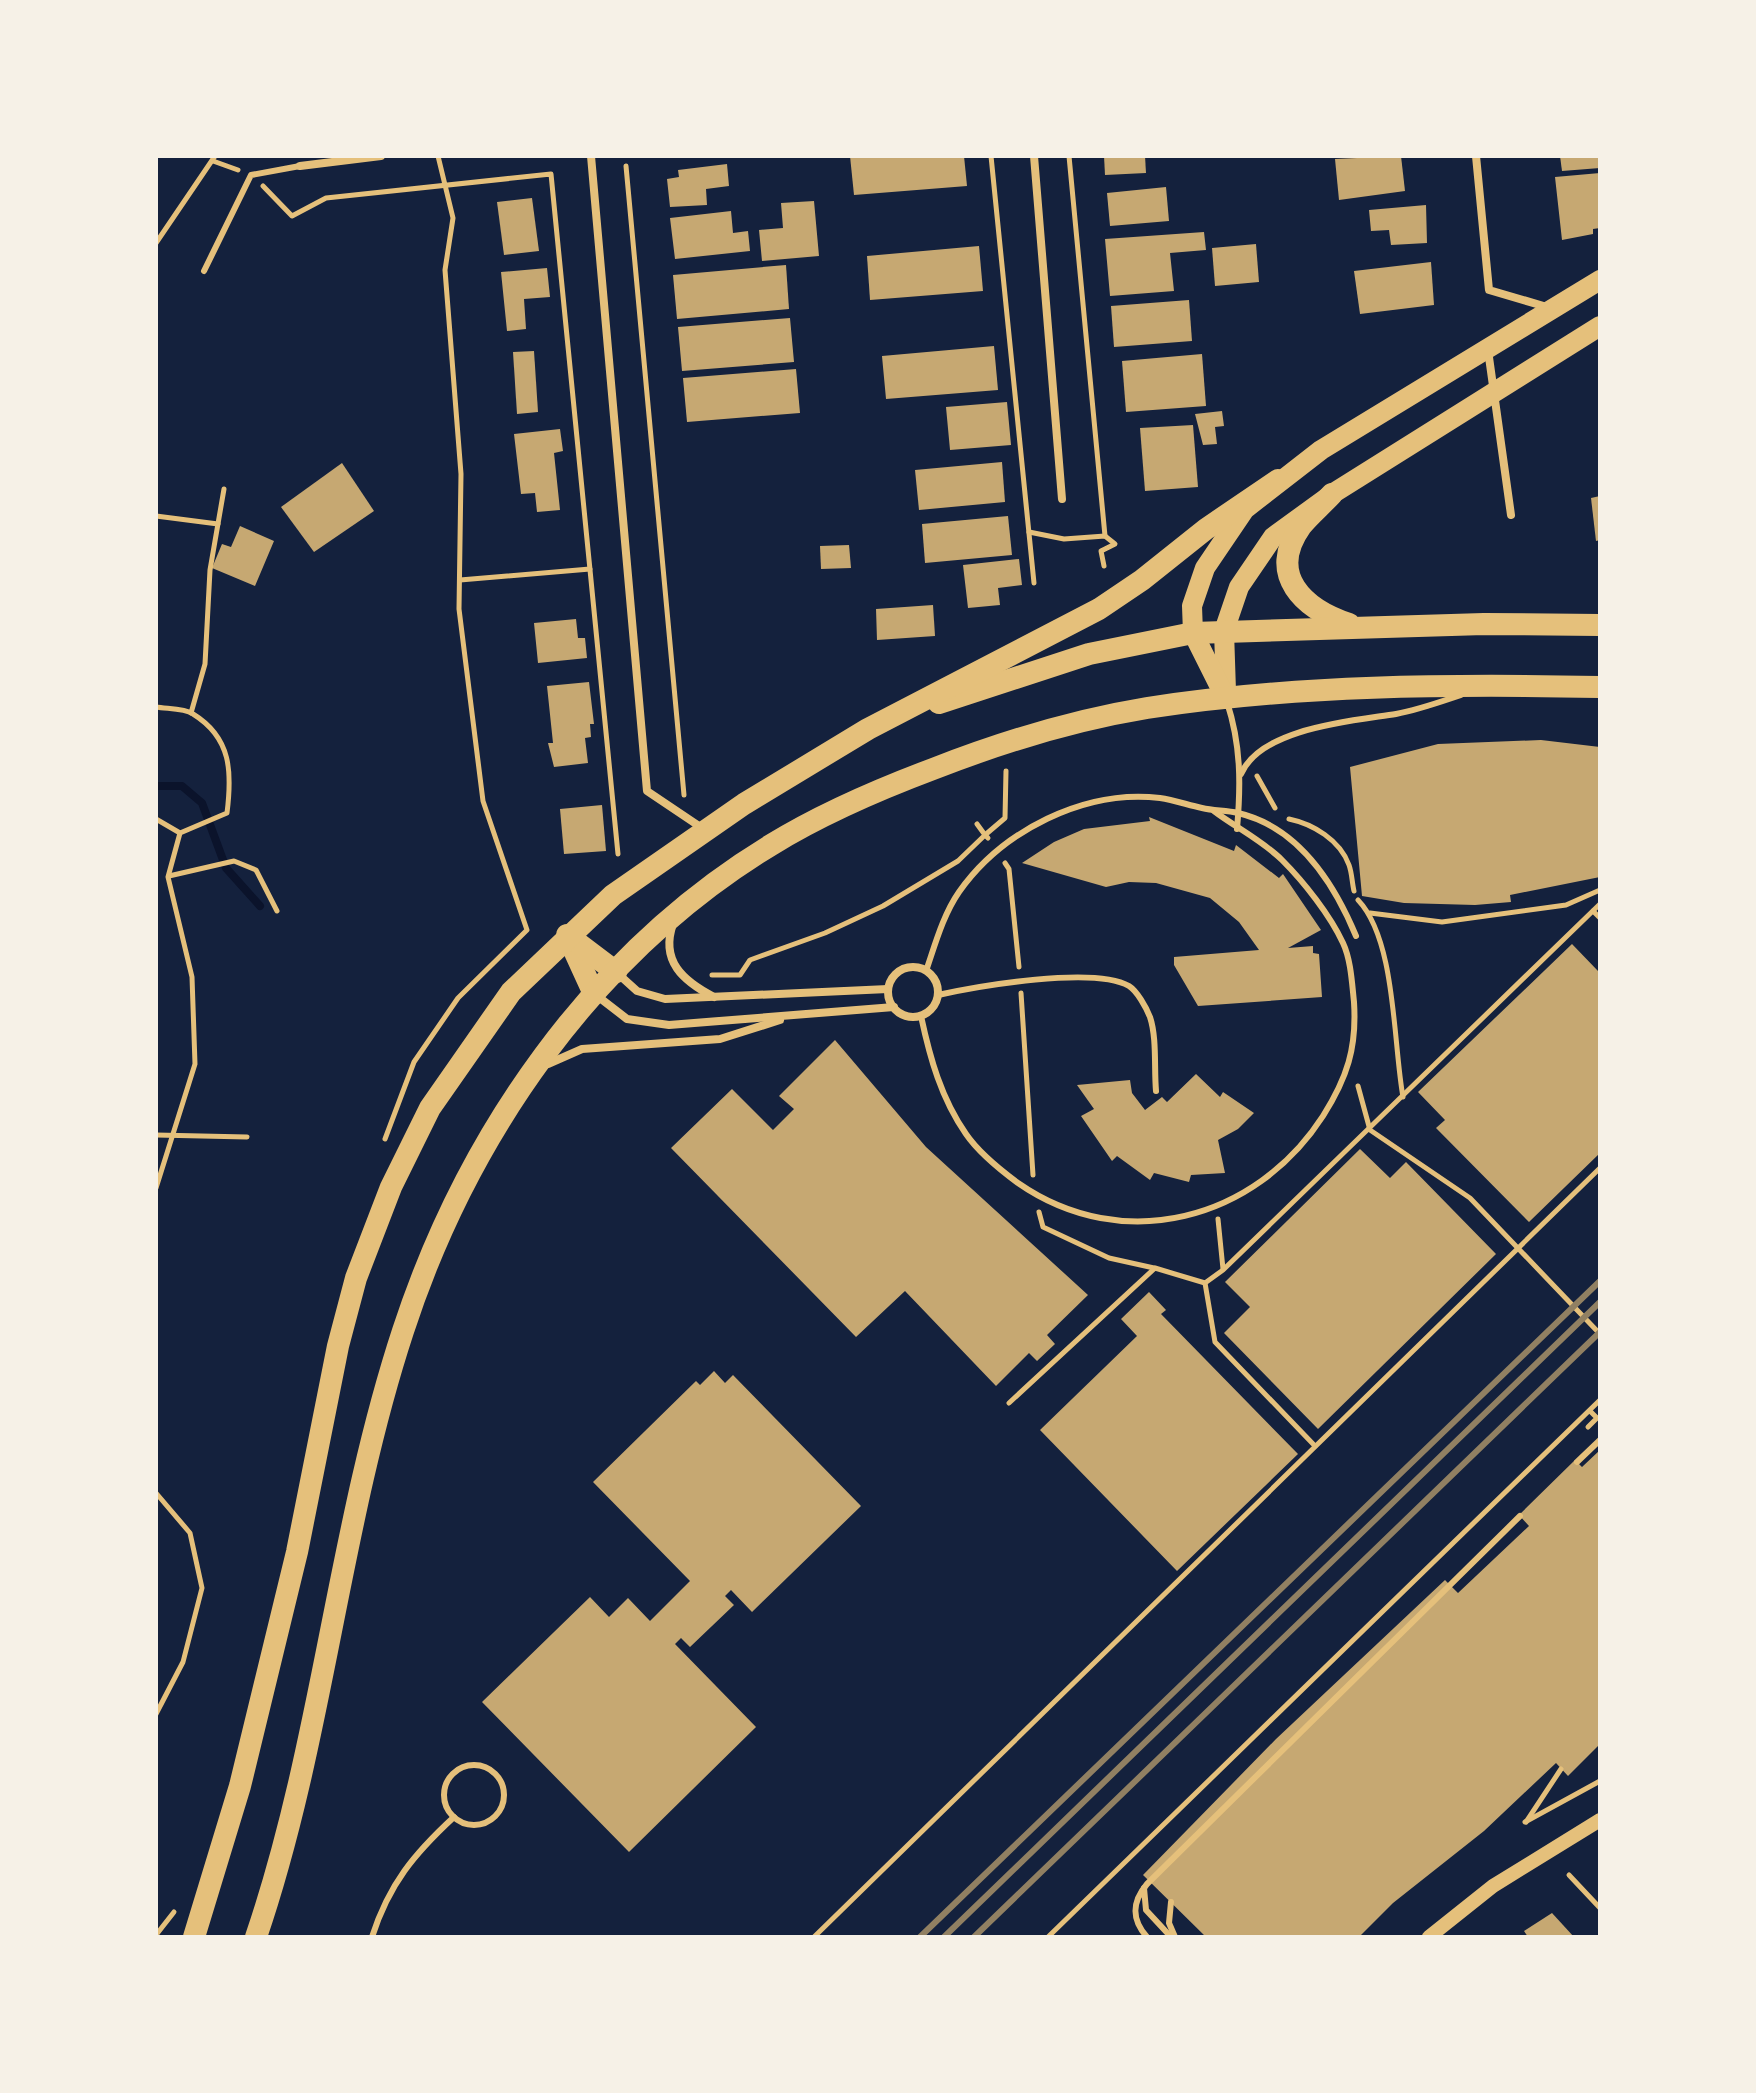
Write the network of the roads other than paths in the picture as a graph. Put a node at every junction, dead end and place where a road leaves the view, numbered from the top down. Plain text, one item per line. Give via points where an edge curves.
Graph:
1 (381, 156) edge
2 (591, 156) edge
3 (1034, 156) edge
4 (1476, 156) edge
5 (300, 166) joint
6 (204, 271) dead end
7 (1600, 280) edge
8 (1552, 308) junction
9 (1600, 326) edge
10 (1488, 347) junction
11 (1494, 391) junction
12 (1278, 480) junction
13 (1332, 494) junction
14 (1062, 499) dead end
15 (1511, 515) dead end
16 (1600, 625) edge
17 (1357, 627) junction
18 (1224, 631) junction
19 (1193, 633) junction
20 (1496, 685) junction
21 (1600, 687) edge
22 (1226, 699) junction
23 (889, 719) junction
24 (1241, 774) junction
25 (1214, 811) junction
26 (1239, 813) junction
27 (1237, 829) junction
28 (705, 830) junction
29 (677, 912) junction
30 (567, 935) junction
31 (1356, 936) dead end
32 (926, 971) junction
33 (616, 972) junction
34 (888, 989) junction
35 (594, 994) junction
36 (938, 995) junction
37 (714, 997) junction
38 (894, 1007) junction
39 (796, 1015) junction
40 (921, 1016) junction
41 (527, 1080) junction
42 (1156, 1091) dead end
43 (1600, 1440) edge
44 (1577, 1462) dead end
45 (1520, 1516) dead end
46 (454, 1817) junction
47 (1600, 1820) edge
48 (1146, 1885) junction
49 (1171, 1902) dead end
50 (194, 1937) edge
51 (256, 1937) edge
52 (372, 1937) edge
53 (1147, 1937) edge
54 (1173, 1937) edge
55 (1429, 1937) edge

1 - 5 street
2 - 28 street via 647,791
3 - 14 street
4 - 8 street via 1489,290
5 - 6 lane via 251,175
7 - 8 main road
8 - 10 main road
9 - 11 main road
10 - 11 street
10 - 12 main road
11 - 13 main road
11 - 15 street
12 - 19 main road via 1238,517 1205,568 1192,606
12 - 23 highway via 1099,609
13 - 17 highway via 1293,540 1290,578 1317,612
13 - 18 main road via 1292,521 1258,555 1239,587
16 - 17 highway
17 - 18 highway
18 - 19 highway
18 - 22 main road
19 - 22 main road
19 - 23 highway via 1089,654
20 - 21 highway
20 - 22 highway
20 - 24 lane via 1399,714 1352,719 1298,734 1259,751
22 - 24 lane via 1237,732
22 - 29 highway via 1143,709 975,752 803,826
23 - 28 highway
24 - 26 lane
25 - 26 lane
25 - 27 lane
25 - 32 lane via 1159,798 1105,800 1051,817 997,850 958,894
26 - 27 lane
26 - 31 lane via 1299,846 1341,901
27 - 40 lane via 1281,859 1343,944 1355,1023 1351,1063 1322,1116 1291,1157 1251,1190 1217,1207 1172,1218 1124,1221 1093,1216 1034,1194 998,1169 967,1136 944,1098
28 - 30 highway
29 - 33 highway
29 - 37 street via 668,946 672,963 687,981
30 - 33 highway
30 - 35 highway
30 - 50 highway via 511,992 430,1108 373,1230 338,1346 297,1552 240,1786
32 - 34 street via 902,970
32 - 36 street
33 - 35 highway
33 - 37 street via 648,996
34 - 37 street
34 - 38 street
35 - 39 street via 627,1019 669,1025
35 - 41 highway
36 - 40 street
36 - 42 lane via 1079,977 1131,987 1150,1018
38 - 39 street
38 - 40 street via 908,1016
39 - 41 street via 720,1039 571,1052
41 - 51 highway via 456,1198 401,1338
43 - 44 lane
45 - 48 lane
46 - 46 lane via 444,1791 452,1773 479,1765 496,1775 503,1803 491,1819 472,1824
46 - 52 lane via 392,1887
47 - 55 street via 1493,1886
48 - 53 lane via 1134,1914
48 - 54 lane via 1146,1910
49 - 54 lane

